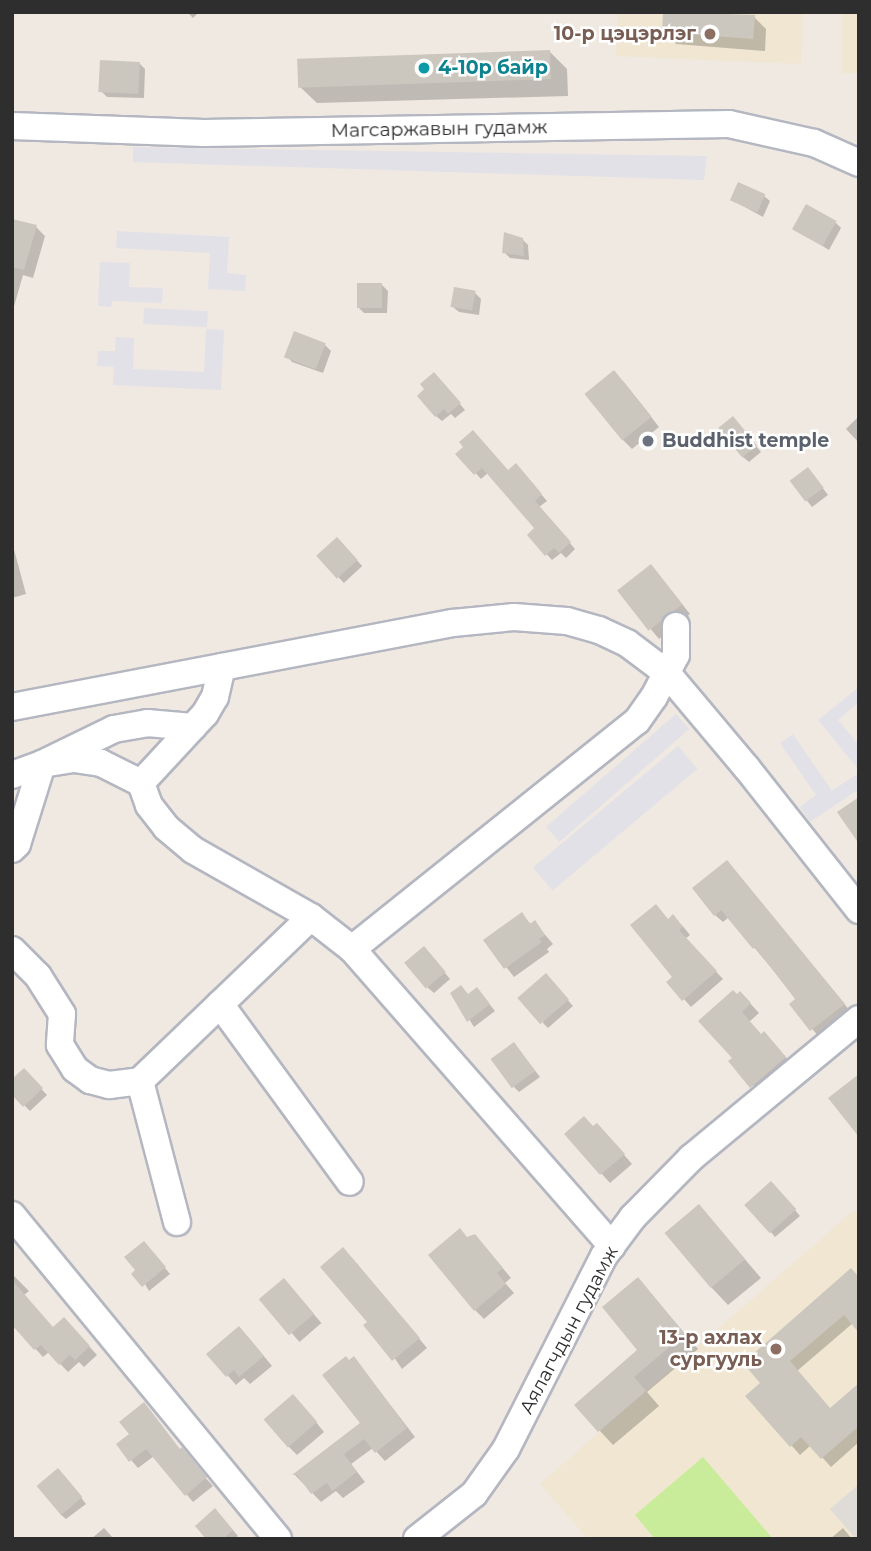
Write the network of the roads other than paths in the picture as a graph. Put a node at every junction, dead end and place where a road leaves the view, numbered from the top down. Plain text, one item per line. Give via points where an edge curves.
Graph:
1 (12, 126) edge
2 (859, 163) edge
3 (676, 626) dead end
4 (222, 667) junction
5 (667, 673) junction
6 (12, 707) edge
7 (193, 727) junction
8 (41, 764) junction
9 (12, 775) edge
10 (141, 783) junction
11 (12, 849) edge
12 (859, 910) edge
13 (311, 917) junction
14 (352, 949) junction
15 (12, 950) edge
16 (220, 1004) junction
17 (859, 1019) edge
18 (140, 1081) junction
19 (350, 1182) dead end
20 (12, 1215) edge
21 (177, 1223) dead end
22 (612, 1246) junction
23 (421, 1537) edge
24 (278, 1539) edge

1 - 2 street, Магсаржавын гудамж via 204,133 729,124 814,143
3 - 5 street via 676,655
4 - 5 street via 453,623 514,617 599,629 628,643
4 - 6 street
4 - 7 street via 215,697
5 - 12 street
5 - 14 street via 645,711 621,736
7 - 8 street via 147,723 114,729
7 - 10 street
8 - 9 street
8 - 10 street via 74,759 101,763
8 - 11 street
10 - 13 street via 149,805 166,827 193,850
13 - 14 street
13 - 16 street
14 - 22 street
15 - 18 street via 38,976 62,1014 60,1045 75,1069 90,1080 109,1085
16 - 18 street
16 - 19 street
17 - 22 street, Аялагчдын гудамж via 691,1158 633,1217
18 - 21 street
20 - 24 street
22 - 23 street, Аялагчдын гудамж via 506,1449 474,1494

